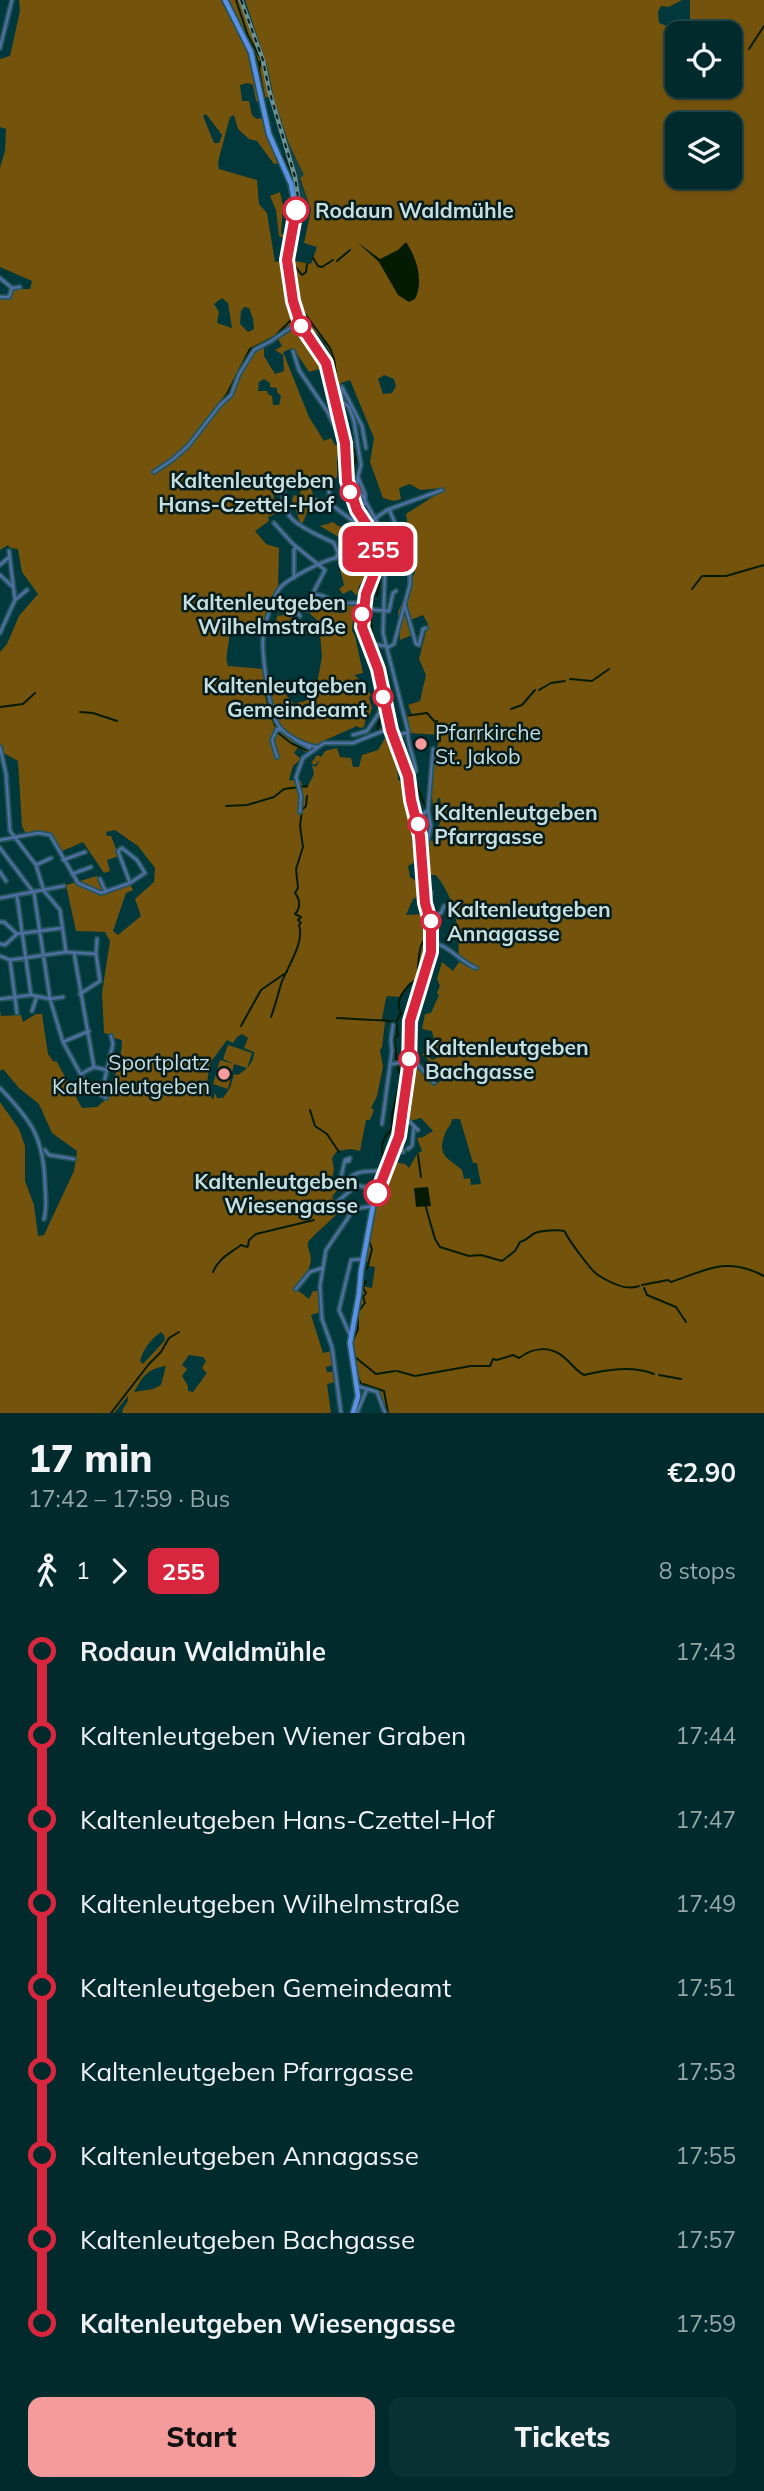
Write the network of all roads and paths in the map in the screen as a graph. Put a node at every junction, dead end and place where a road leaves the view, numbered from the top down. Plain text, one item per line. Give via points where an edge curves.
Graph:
1 (12, 0) edge
2 (225, 0) edge
3 (0, 48) edge
4 (0, 278) edge
5 (20, 287) dead end
6 (12, 288) junction
7 (0, 297) edge
8 (299, 322) junction
9 (293, 351) dead end
10 (339, 404) junction
11 (344, 440) junction
12 (366, 448) dead end
13 (154, 472) dead end
14 (284, 489) dead end
15 (442, 490) dead end
16 (329, 491) dead end
17 (330, 505) junction
18 (401, 505) junction
19 (318, 506) dead end
20 (389, 509) junction
21 (404, 511) dead end
22 (374, 519) junction
23 (274, 523) dead end
24 (365, 523) junction
25 (296, 547) junction
26 (9, 551) dead end
27 (9, 556) junction
28 (319, 564) junction
29 (0, 565) edge
30 (0, 575) edge
31 (295, 579) junction
32 (13, 587) junction
33 (27, 590) dead end
34 (396, 591) dead end
35 (313, 595) junction
36 (15, 600) junction
37 (363, 606) junction
38 (405, 606) junction
39 (384, 610) junction
40 (300, 617) dead end
41 (426, 628) dead end
42 (0, 633) edge
43 (368, 646) junction
44 (385, 646) junction
45 (385, 708) junction
46 (392, 732) junction
47 (407, 733) junction
48 (369, 734) junction
49 (353, 735) dead end
50 (317, 747) junction
51 (433, 749) dead end
52 (0, 750) edge
53 (277, 757) dead end
54 (412, 774) junction
55 (427, 810) junction
56 (300, 812) dead end
57 (416, 819) junction
58 (16, 838) junction
59 (0, 840) edge
60 (0, 848) edge
61 (423, 848) junction
62 (85, 852) dead end
63 (51, 858) dead end
64 (63, 860) junction
65 (36, 865) junction
66 (91, 867) dead end
67 (0, 872) edge
68 (72, 874) junction
69 (3, 878) edge
70 (100, 879) dead end
71 (130, 883) junction
72 (64, 886) dead end
73 (44, 891) junction
74 (106, 892) junction
75 (431, 892) dead end
76 (34, 893) junction
77 (17, 896) junction
78 (0, 898) edge
79 (444, 906) dead end
80 (426, 907) junction
81 (429, 916) junction
82 (0, 922) edge
83 (63, 928) junction
84 (40, 931) junction
85 (23, 933) junction
86 (17, 934) junction
87 (97, 939) dead end
88 (431, 942) junction
89 (0, 944) edge
90 (66, 952) junction
91 (74, 953) junction
92 (96, 954) junction
93 (0, 956) edge
94 (44, 956) junction
95 (27, 958) junction
96 (9, 960) junction
97 (476, 968) dead end
98 (80, 994) junction
99 (32, 995) junction
100 (37, 996) junction
101 (63, 997) dead end
102 (15, 998) junction
103 (0, 999) edge
104 (50, 999) junction
105 (32, 1011) dead end
106 (17, 1013) dead end
107 (393, 1025) dead end
108 (89, 1031) junction
109 (111, 1036) dead end
110 (63, 1042) junction
111 (409, 1059) junction
112 (391, 1064) junction
113 (94, 1067) junction
114 (107, 1070) junction
115 (80, 1074) junction
116 (434, 1083) dead end
117 (0, 1087) edge
118 (101, 1095) junction
119 (106, 1098) dead end
120 (401, 1120) junction
121 (382, 1124) dead end
122 (414, 1126) junction
123 (418, 1130) dead end
124 (398, 1141) junction
125 (408, 1149) dead end
126 (403, 1152) dead end
127 (46, 1154) junction
128 (74, 1159) dead end
129 (345, 1162) dead end
130 (385, 1171) junction
131 (378, 1191) junction
132 (337, 1202) dead end
133 (373, 1206) junction
134 (44, 1219) dead end
135 (365, 1259) junction
136 (322, 1268) junction
137 (296, 1289) dead end
138 (351, 1338) junction
139 (363, 1387) junction
140 (341, 1413) edge
141 (355, 1413) edge
142 (384, 1413) edge

1 - 3 street
2 - 8 main road via 251,52 270,138 290,179 296,210 289,265
4 - 6 street
5 - 6 street
6 - 7 street via 9,297
8 - 10 main road via 324,358
8 - 13 street via 254,349 231,395 188,446
9 - 11 street via 303,376
10 - 11 main road
10 - 12 street via 342,387 362,426
10 - 22 street via 349,407 354,421 358,477
11 - 24 main road via 347,481
14 - 28 street via 283,500 292,520 335,545 337,557
15 - 18 street
16 - 17 street
17 - 19 street
17 - 24 street via 357,524
18 - 20 street
18 - 21 street
20 - 22 street
20 - 38 street via 406,549 410,584
22 - 24 street
22 - 39 street via 387,540
23 - 25 street
24 - 37 main road via 379,554
25 - 28 street
25 - 31 street
26 - 27 street
27 - 29 street
27 - 32 street
28 - 31 street
28 - 35 street via 326,572
30 - 32 street
31 - 50 street via 278,590 263,636 263,651 274,715 283,730
32 - 36 street
33 - 36 street
34 - 39 street via 390,611
35 - 37 street
35 - 40 street via 315,605 309,610 295,606
36 - 42 street
37 - 39 street
37 - 43 main road via 362,627
38 - 41 street via 419,645
38 - 44 street via 394,643
39 - 44 street
43 - 44 street
43 - 45 main road via 380,674
44 - 47 street
45 - 46 main road
45 - 48 street
46 - 47 street
46 - 48 street
46 - 54 main road
47 - 54 street via 414,755
48 - 49 street
48 - 50 street via 353,743 328,742
50 - 53 street via 304,746 277,728 271,740
50 - 56 street via 301,761 296,777
51 - 55 street
52 - 58 street via 9,829
54 - 57 main road
55 - 57 street
55 - 61 street via 431,825
57 - 61 main road
58 - 59 street
58 - 64 street via 50,835
58 - 65 street
60 - 76 street
61 - 80 main road
62 - 64 street
63 - 65 street
64 - 68 street
65 - 73 street
66 - 68 street
67 - 69 street
68 - 74 street via 83,886
70 - 74 street
71 - 71 street via 118,852 119,848 127,850 145,873
71 - 74 street
72 - 73 street
73 - 76 street
73 - 83 street via 60,910
75 - 80 street
76 - 77 street
76 - 84 street
77 - 78 street
77 - 85 street
79 - 81 street via 441,914
80 - 81 main road
81 - 88 main road
82 - 86 street
83 - 84 street
83 - 90 street
84 - 85 street
84 - 94 street
85 - 86 street
85 - 95 street
86 - 89 street
87 - 92 street
88 - 97 street
88 - 111 main road via 410,1021
90 - 91 street
90 - 94 street
91 - 92 street
91 - 98 street
92 - 98 street via 100,981
93 - 96 street
94 - 95 street
94 - 104 street
95 - 96 street
95 - 99 street
96 - 102 street
98 - 108 street
99 - 100 street
99 - 102 street
100 - 104 street
100 - 105 street
101 - 104 street
102 - 103 street
102 - 106 street
104 - 110 street
107 - 112 street
108 - 110 street
108 - 113 street
109 - 114 street
110 - 115 street
111 - 112 street
111 - 116 street
111 - 120 main road
112 - 121 street
113 - 114 street
113 - 115 street
114 - 118 street
115 - 118 street via 88,1088
117 - 127 street via 23,1112
118 - 119 street
120 - 122 street
120 - 124 main road
122 - 123 street
122 - 125 street
124 - 126 street
124 - 130 main road
127 - 128 street
127 - 134 street
129 - 130 street via 341,1184 367,1169
130 - 131 main road
131 - 132 street via 357,1185
131 - 133 main road
133 - 135 main road
133 - 136 street via 354,1209 328,1245
135 - 138 main road
135 - 138 street via 352,1259 339,1310
136 - 137 street via 309,1273
136 - 140 street via 322,1319 332,1346
138 - 139 main road
139 - 141 main road
139 - 141 street via 366,1396
139 - 142 street via 378,1394

